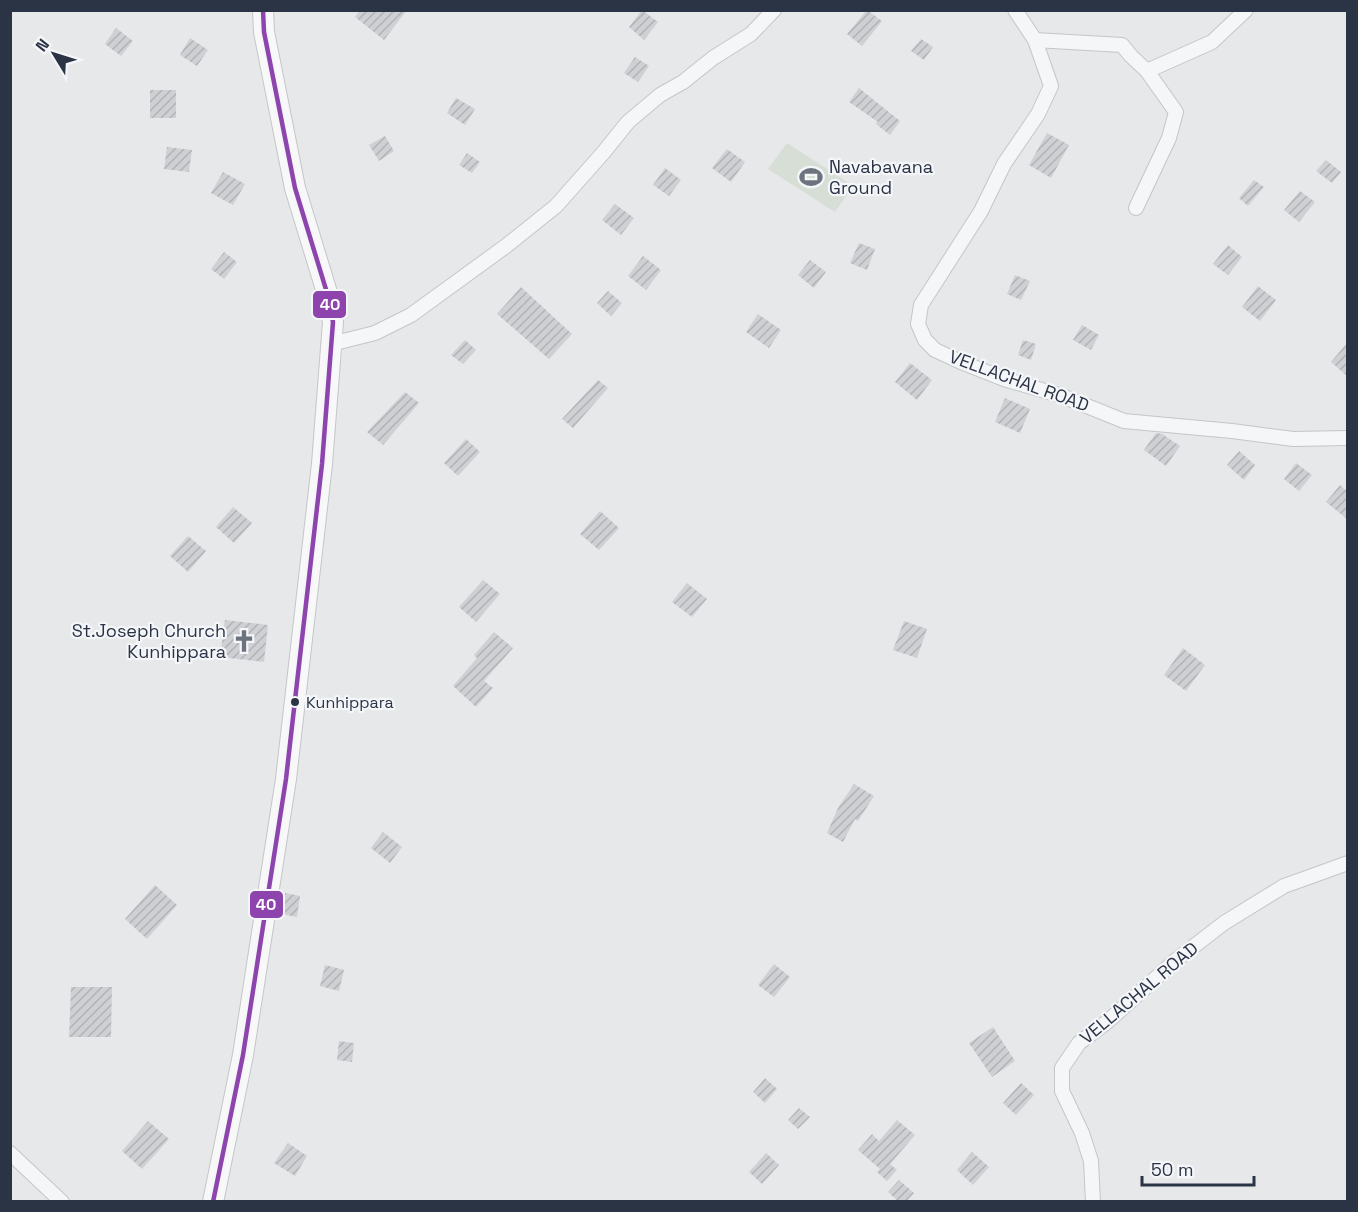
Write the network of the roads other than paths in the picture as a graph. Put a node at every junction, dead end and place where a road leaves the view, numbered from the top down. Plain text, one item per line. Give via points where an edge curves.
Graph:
1 (263, 10) edge
2 (774, 10) edge
3 (1015, 10) edge
4 (1246, 10) edge
5 (1035, 40) junction
6 (1147, 71) junction
7 (1136, 208) dead end
8 (331, 345) junction
9 (1347, 438) edge
10 (1347, 863) edge
11 (10, 1153) edge
12 (62, 1202) edge
13 (213, 1202) edge
14 (1093, 1202) edge

1 - 8 main road via 264,32 296,188 328,296 333,322
2 - 8 street via 751,33 660,95 628,122 556,206 506,246 411,315 375,333
3 - 5 street, VELLACHAL ROAD
4 - 6 street via 1212,42
5 - 6 street via 1122,45
5 - 9 street, VELLACHAL ROAD via 1051,86 981,211 921,305 918,324 925,340 961,362 1124,421 1293,439
6 - 7 street via 1176,112 1169,138
8 - 13 main road via 322,464 286,779 243,1055
10 - 14 street, VELLACHAL ROAD via 1284,886 1224,923 1079,1042 1062,1068 1062,1090 1091,1161
11 - 12 street

